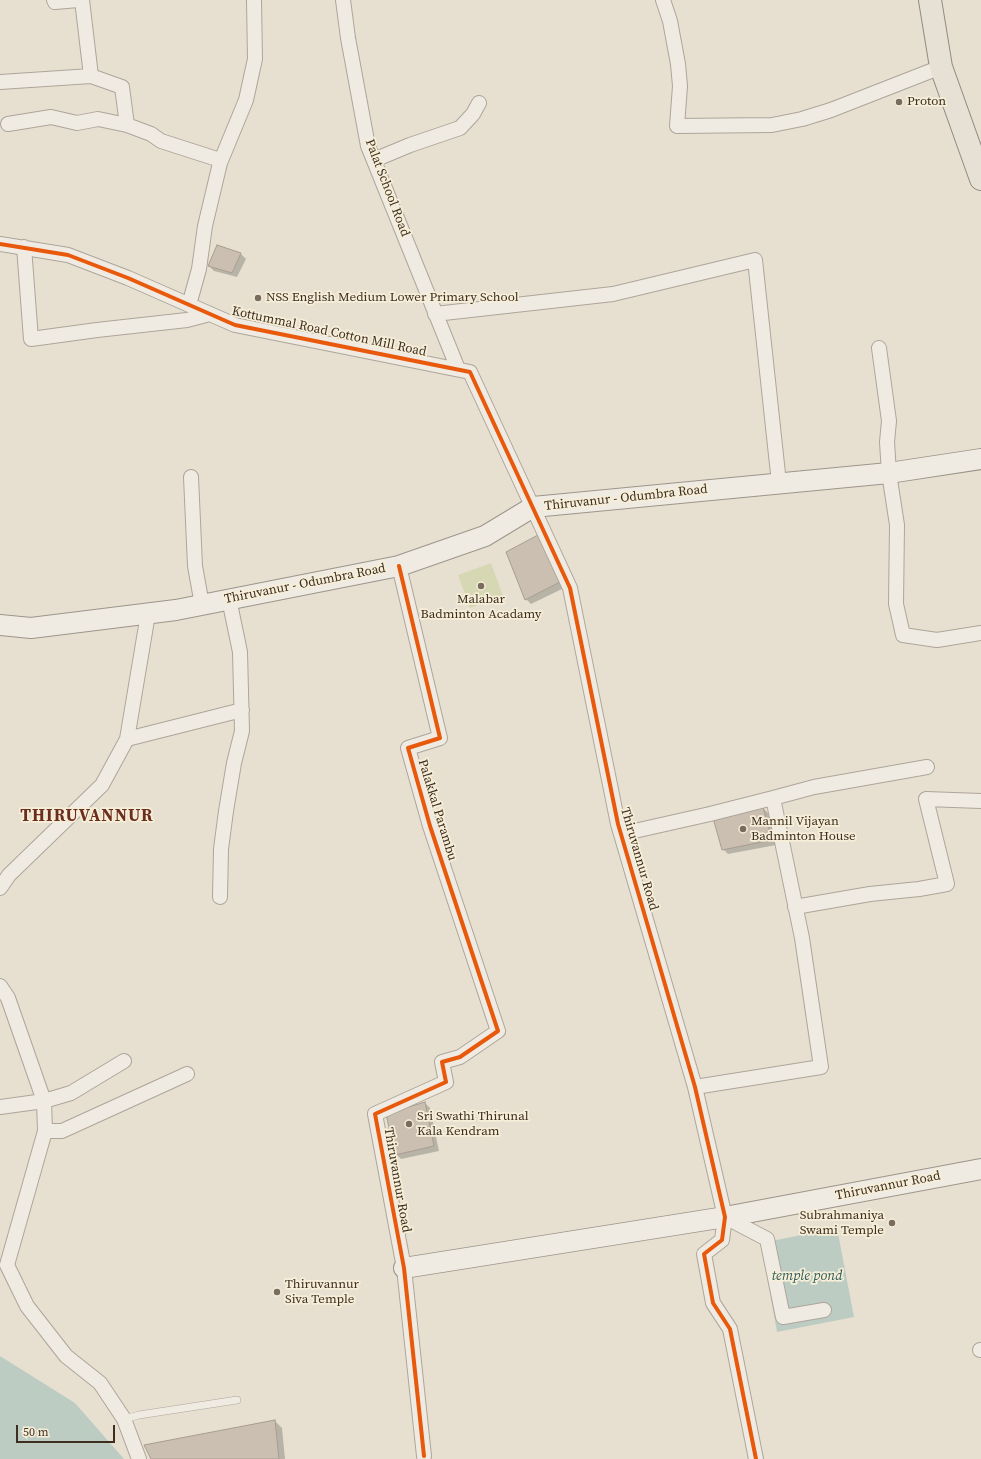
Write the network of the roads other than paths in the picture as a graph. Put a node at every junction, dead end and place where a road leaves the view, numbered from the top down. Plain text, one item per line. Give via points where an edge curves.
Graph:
1 (54, 0) edge
2 (78, 0) edge
3 (82, 0) edge
4 (254, 0) edge
5 (343, 0) edge
6 (664, 0) edge
7 (930, 0) edge
8 (941, 67) junction
9 (91, 76) junction
10 (0, 82) edge
11 (479, 103) dead end
12 (8, 124) dead end
13 (127, 125) junction
14 (374, 160) junction
15 (220, 163) junction
16 (981, 179) edge
17 (0, 244) edge
18 (24, 247) junction
19 (189, 305) junction
20 (210, 314) junction
21 (435, 314) junction
22 (879, 348) dead end
23 (458, 369) junction
24 (981, 459) edge
25 (889, 473) junction
26 (191, 477) dead end
27 (779, 483) junction
28 (533, 508) junction
29 (399, 566) junction
30 (229, 599) junction
31 (202, 605) junction
32 (148, 614) junction
33 (0, 625) edge
34 (981, 633) edge
35 (242, 710) junction
36 (127, 739) junction
37 (927, 766) dead end
38 (773, 798) junction
39 (981, 801) edge
40 (621, 834) junction
41 (0, 888) edge
42 (220, 897) dead end
43 (795, 907) junction
44 (0, 986) edge
45 (498, 1031) joint
46 (124, 1061) dead end
47 (187, 1074) dead end
48 (695, 1087) junction
49 (44, 1101) junction
50 (0, 1107) edge
51 (45, 1131) junction
52 (981, 1169) edge
53 (725, 1217) junction
54 (404, 1268) junction
55 (824, 1310) dead end
56 (237, 1400) dead end
57 (124, 1419) junction
58 (424, 1456) dead end
59 (139, 1459) edge
60 (756, 1459) edge

1 - 2 street
3 - 9 street
4 - 15 street via 255,59 246,100
5 - 14 street, Palat School Road via 367,138
6 - 8 street via 678,64 680,86 677,126 772,125 802,119
7 - 8 main road
8 - 16 main road
9 - 10 street
9 - 13 street via 122,87
11 - 14 street via 460,128
12 - 13 street via 51,117 77,123 98,120
13 - 15 street via 151,134 161,141 218,158
14 - 21 street, Palat School Road
15 - 19 street via 205,226 199,269
17 - 18 street, Kottummal Road Cotton Mill Road
18 - 19 street, Kottummal Road Cotton Mill Road via 68,255
18 - 20 street via 31,339 187,320
19 - 20 street, Kottummal Road Cotton Mill Road
20 - 23 street, Kottummal Road Cotton Mill Road via 235,325
21 - 23 street, Palat School Road
21 - 27 street via 613,294 755,260
22 - 25 street via 889,421
23 - 28 street, Kottummal Road Cotton Mill Road via 470,372
24 - 25 main road, Thiruvanur - Odumbra Road
25 - 27 main road, Thiruvanur - Odumbra Road
25 - 34 street via 896,525 896,604 903,635 937,640
26 - 31 street via 195,566
27 - 28 main road, Thiruvanur - Odumbra Road
28 - 29 main road, Thiruvanur - Odumbra Road via 484,536
28 - 40 street, Thiruvannur Road via 570,588
29 - 30 main road, Thiruvanur - Odumbra Road
29 - 45 street, Palakkal Parambu via 440,738 408,748 430,826
30 - 31 main road, Thiruvanur - Odumbra Road
30 - 35 street via 240,652
31 - 32 main road, Thiruvanur - Odumbra Road
32 - 33 main road, Thiruvanur - Odumbra Road via 31,628
32 - 36 street
35 - 36 street
35 - 42 street via 242,731 234,763 221,849
36 - 41 street via 102,785 9,875
37 - 38 street via 814,787
38 - 40 street
38 - 43 street
39 - 43 street via 926,799 947,884
40 - 48 street, Thiruvannur Road
43 - 48 street via 822,1067
44 - 49 street via 8,998
45 - 54 street, Thiruvannur Road via 460,1057 442,1062 446,1082 375,1114
46 - 49 street via 72,1093
47 - 51 street via 62,1131
48 - 53 street, Thiruvannur Road
49 - 50 street
49 - 51 street
51 - 57 street via 7,1264 27,1306 66,1356 100,1383
52 - 53 main road, Thiruvannur Road
53 - 54 main road, Thiruvannur Road
53 - 55 street via 767,1239 783,1316
53 - 60 street via 722,1240 704,1254 713,1302 730,1329
54 - 58 street
56 - 57 lane
57 - 59 street

